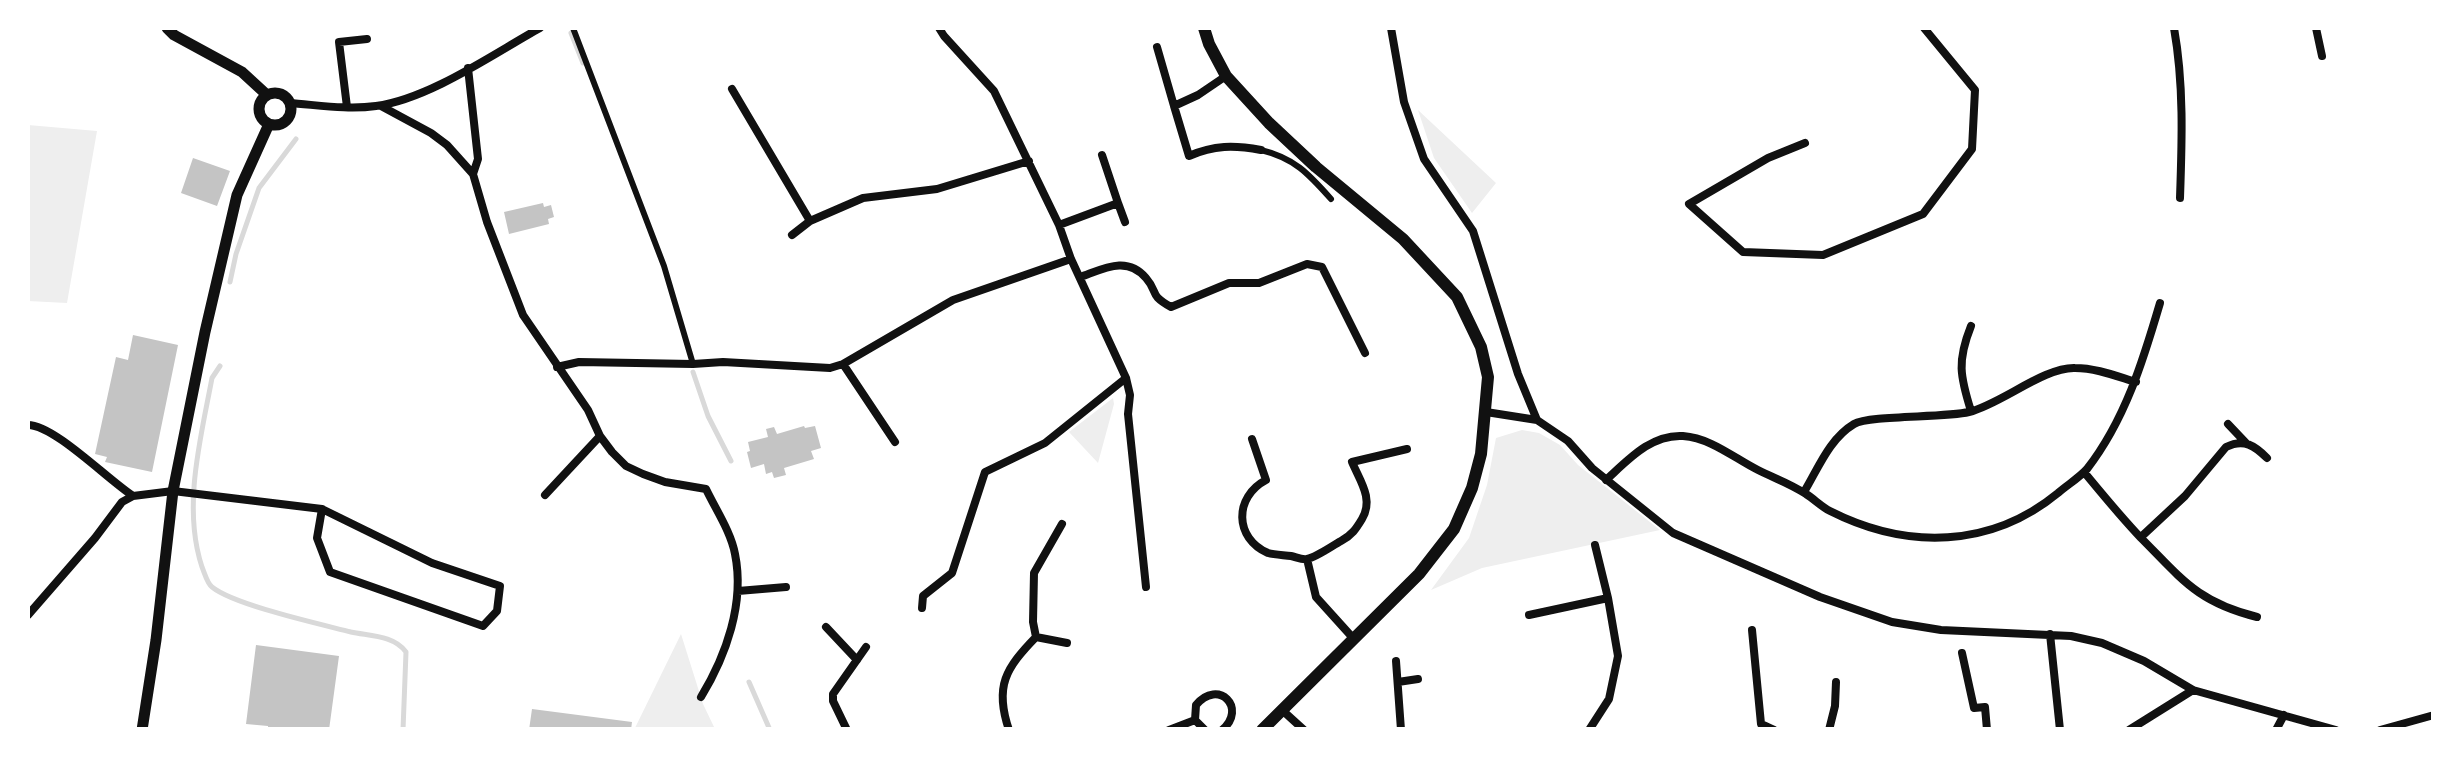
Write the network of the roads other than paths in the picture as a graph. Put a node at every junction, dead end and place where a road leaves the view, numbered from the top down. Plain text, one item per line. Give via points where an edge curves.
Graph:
1 (167, 28) edge
2 (540, 28) edge
3 (573, 28) edge
4 (939, 28) edge
5 (1204, 28) edge
6 (1391, 28) edge
7 (1924, 28) edge
8 (2174, 28) edge
9 (2316, 28) edge
10 (367, 39) dead end
11 (1157, 47) dead end
12 (2322, 56) dead end
13 (468, 68) junction
14 (1226, 76) junction
15 (732, 90) dead end
16 (267, 95) junction
17 (289, 103) junction
18 (381, 106) junction
19 (1174, 106) junction
20 (347, 107) junction
21 (269, 124) junction
22 (1805, 143) dead end
23 (1260, 150) joint
24 (1102, 156) dead end
25 (1029, 161) junction
26 (473, 174) junction
27 (1331, 198) dead end
28 (2180, 198) dead end
29 (1118, 203) junction
30 (810, 221) junction
31 (1125, 222) dead end
32 (1059, 225) junction
33 (792, 235) dead end
34 (1070, 260) junction
35 (1080, 278) junction
36 (2160, 303) dead end
37 (1972, 326) dead end
38 (1365, 353) dead end
39 (693, 364) junction
40 (844, 364) junction
41 (557, 367) junction
42 (1126, 378) junction
43 (2136, 382) junction
44 (1486, 412) junction
45 (1971, 412) junction
46 (1537, 420) junction
47 (2228, 424) dead end
48 (28, 426) edge
49 (600, 436) junction
50 (1252, 439) dead end
51 (894, 442) dead end
52 (2246, 443) junction
53 (1407, 449) dead end
54 (2268, 458) dead end
55 (2084, 472) junction
56 (1606, 480) junction
57 (173, 491) junction
58 (1804, 492) junction
59 (545, 495) dead end
60 (133, 496) junction
61 (322, 509) junction
62 (1062, 524) dead end
63 (2140, 537) junction
64 (1595, 544) dead end
65 (1307, 559) junction
66 (1146, 587) dead end
67 (786, 588) dead end
68 (738, 592) junction
69 (1608, 598) junction
70 (922, 608) dead end
71 (28, 615) edge
72 (1529, 615) dead end
73 (2257, 617) dead end
74 (826, 628) dead end
75 (1752, 630) dead end
76 (2050, 634) junction
77 (1036, 637) junction
78 (1353, 638) junction
79 (1067, 643) dead end
80 (866, 648) dead end
81 (1962, 653) dead end
82 (858, 660) junction
83 (1396, 661) dead end
84 (1418, 678) dead end
85 (1398, 682) junction
86 (1836, 682) dead end
87 (2193, 690) junction
88 (701, 697) dead end
89 (1282, 710) junction
90 (2284, 715) junction
91 (2434, 715) edge
92 (1195, 720) junction
93 (142, 730) edge
94 (847, 730) edge
95 (1009, 730) edge
96 (1169, 730) edge
97 (1205, 730) edge
98 (1222, 730) edge
99 (1262, 730) edge
100 (1304, 730) edge
101 (1401, 730) edge
102 (1589, 730) edge
103 (1774, 730) edge
104 (1829, 730) edge
105 (1988, 730) edge
106 (2060, 730) edge
107 (2128, 730) edge
108 (2276, 730) edge
109 (2336, 730) edge
110 (2380, 730) edge

1 - 16 main road via 242,72
2 - 13 street
3 - 39 street via 664,266
4 - 25 street via 994,91
5 - 14 main road
6 - 46 street via 1404,102 1424,158 1473,231
7 - 22 street via 1974,90 1972,149 1923,214 1823,255 1759,253 1743,252 1689,204
8 - 28 street via 2183,120
9 - 12 street
10 - 20 street via 339,42
11 - 19 street
13 - 18 street
13 - 26 street via 478,159
14 - 19 street
14 - 44 main road via 1457,296 1481,347
15 - 30 street
16 - 17 main road via 278,93
16 - 21 main road via 259,107
17 - 20 street
17 - 21 main road via 288,118
18 - 20 street
18 - 26 street via 431,133
19 - 23 street via 1189,156 1230,145
21 - 57 main road via 234,202
23 - 27 street via 1306,171
24 - 29 street
25 - 30 street via 937,189 862,198
25 - 32 street
26 - 41 street via 514,294
29 - 31 street
29 - 32 street
30 - 33 street
32 - 34 street
34 - 35 street
34 - 40 street via 953,300
35 - 38 street via 1117,264 1131,266 1171,307 1230,283 1259,284 1308,264 1322,268
35 - 42 street
36 - 43 street
37 - 45 street via 1960,360
39 - 40 street
39 - 41 street
40 - 51 street
41 - 49 street
42 - 66 street
42 - 70 street via 1046,443 985,472 952,572 923,596
43 - 45 street via 2072,367
43 - 55 street
44 - 46 street
44 - 78 main road via 1472,488 1454,529
45 - 58 street via 1856,422 1822,458
46 - 56 street via 1568,440
47 - 52 street
48 - 60 street via 50,432
49 - 59 street
49 - 68 street via 626,466 706,489 735,552
50 - 65 street via 1266,480 1242,508 1245,529 1268,553
52 - 54 street
52 - 63 street via 2226,447
53 - 65 street via 1352,462 1368,510 1352,536
55 - 58 street via 2036,511 2004,526 1921,540 1829,511
55 - 63 street
56 - 58 street via 1657,440 1681,436 1706,441
56 - 76 street via 1673,533 1892,622
57 - 60 street
57 - 61 street
57 - 93 main road
60 - 71 street
61 - 61 street via 317,538 330,572 484,626 497,611 500,586 432,563
62 - 77 street via 1034,573
63 - 73 street via 2198,593
64 - 69 street
65 - 78 street via 1316,597
67 - 68 street
68 - 88 street via 726,648
69 - 72 street
69 - 102 street via 1618,656 1609,699
74 - 82 street
75 - 103 street via 1761,724
76 - 87 street via 2102,643
76 - 106 street
77 - 79 street
77 - 95 street via 1006,672 1002,707
78 - 89 main road
80 - 82 street
81 - 105 street via 1974,708 1985,707
82 - 94 street via 833,694
83 - 85 street
84 - 85 street
85 - 101 street
86 - 104 street
87 - 90 street
87 - 107 street
89 - 99 main road
89 - 100 street
90 - 108 street
90 - 109 street
91 - 110 street
92 - 96 street
92 - 97 street
92 - 98 street via 1199,700 1222,695 1232,710

